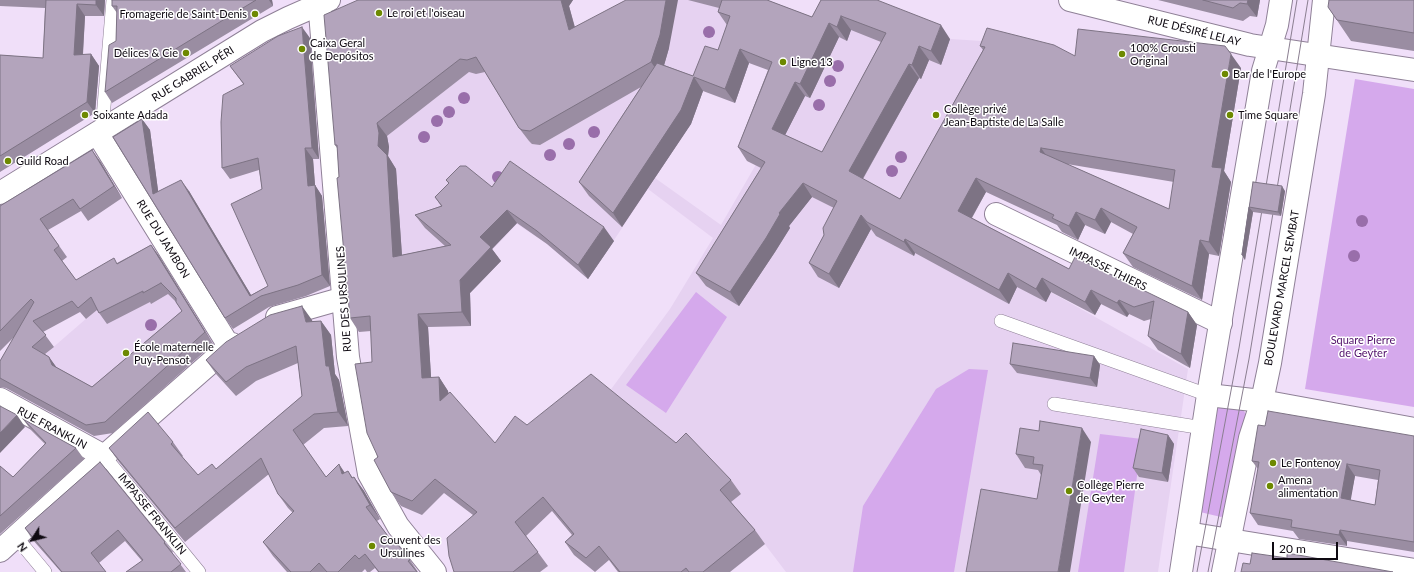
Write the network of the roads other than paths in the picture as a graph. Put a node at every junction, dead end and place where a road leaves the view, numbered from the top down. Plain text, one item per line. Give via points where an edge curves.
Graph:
1 (113, 0) edge
2 (1070, 0) edge
3 (1281, 0) edge
4 (1324, 0) edge
5 (323, 1) edge
6 (1270, 48) junction
7 (1318, 55) junction
8 (1414, 70) edge
9 (99, 132) junction
10 (0, 193) edge
11 (996, 214) dead end
12 (344, 298) junction
13 (1001, 321) dead end
14 (1221, 323) junction
15 (229, 346) junction
16 (1208, 395) junction
17 (0, 399) edge
18 (1262, 401) junction
19 (1054, 404) dead end
20 (1203, 428) junction
21 (1414, 429) edge
22 (104, 456) junction
23 (1187, 532) junction
24 (1228, 540) junction
25 (8, 544) edge
26 (1414, 570) edge
27 (44, 572) edge
28 (199, 572) edge
29 (435, 572) edge
30 (1181, 572) edge
31 (1223, 572) edge

1 - 9 lane
2 - 6 street, RUE DÉSIRÉ LELAY
3 - 6 street
4 - 7 street, BOULEVARD MARCEL SEMBAT
5 - 9 street, RUE GABRIEL PÉRI via 262,31
5 - 12 street, RUE DES URSULINES
6 - 7 street, RUE DÉSIRÉ LELAY
6 - 14 street via 1263,71
7 - 8 street, RUE DÉSIRÉ LELAY
7 - 18 street, BOULEVARD MARCEL SEMBAT via 1314,94
9 - 10 street, RUE GABRIEL PÉRI
9 - 15 street, RUE DU JAMBON
11 - 14 street, IMPASSE THIERS
12 - 15 street via 275,318
12 - 29 street, RUE DES URSULINES via 348,357 369,474 398,526
13 - 16 lane
14 - 16 street
15 - 22 street
16 - 18 street
16 - 20 street
17 - 22 street, RUE FRANKLIN
18 - 21 street
18 - 24 street, BOULEVARD MARCEL SEMBAT via 1250,438
19 - 20 lane
20 - 23 street
22 - 25 street
22 - 28 lane, IMPASSE FRANKLIN
23 - 24 street
23 - 30 street
24 - 26 street
24 - 31 street, BOULEVARD MARCEL SEMBAT
25 - 27 lane

